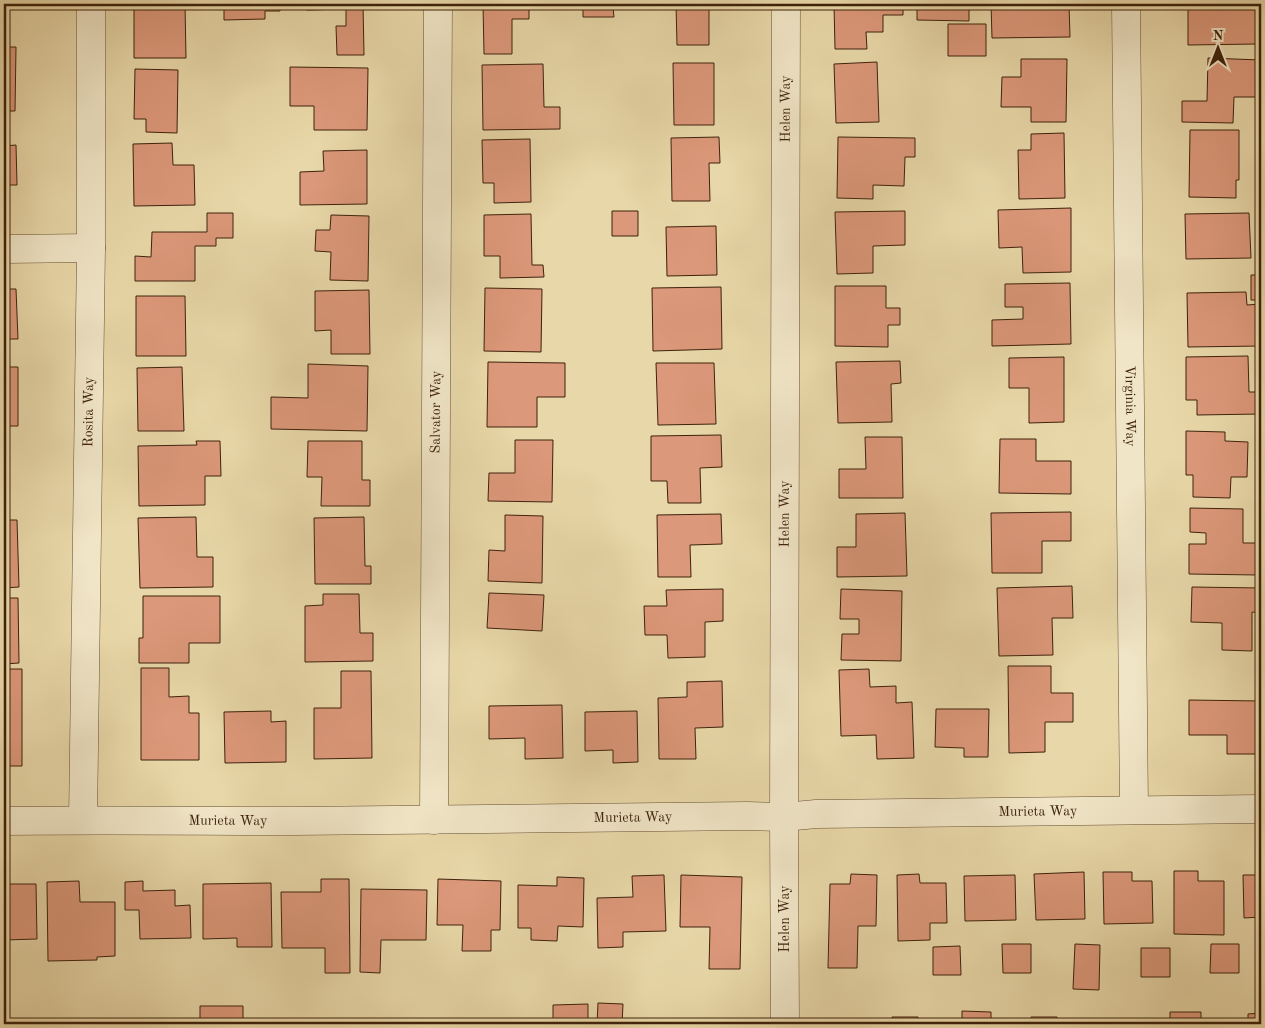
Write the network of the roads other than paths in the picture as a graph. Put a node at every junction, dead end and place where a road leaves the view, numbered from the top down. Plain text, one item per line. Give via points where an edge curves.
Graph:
1 (91, 4) edge
2 (438, 4) edge
3 (786, 4) edge
4 (1126, 4) edge
5 (91, 248) junction
6 (4, 249) edge
7 (1261, 809) edge
8 (1134, 810) junction
9 (784, 817) junction
10 (83, 820) junction
11 (434, 820) junction
12 (4, 821) edge
13 (785, 1024) edge

1 - 5 street, Rosita Way
2 - 11 street, Salvator Way
3 - 9 street, Helen Way
4 - 8 street, Virginia Way
5 - 6 street
5 - 10 street, Rosita Way
7 - 8 street, Murieta Way
8 - 9 street, Murieta Way
9 - 11 street, Murieta Way
9 - 13 street, Helen Way
10 - 11 street, Murieta Way
10 - 12 street, Murieta Way

